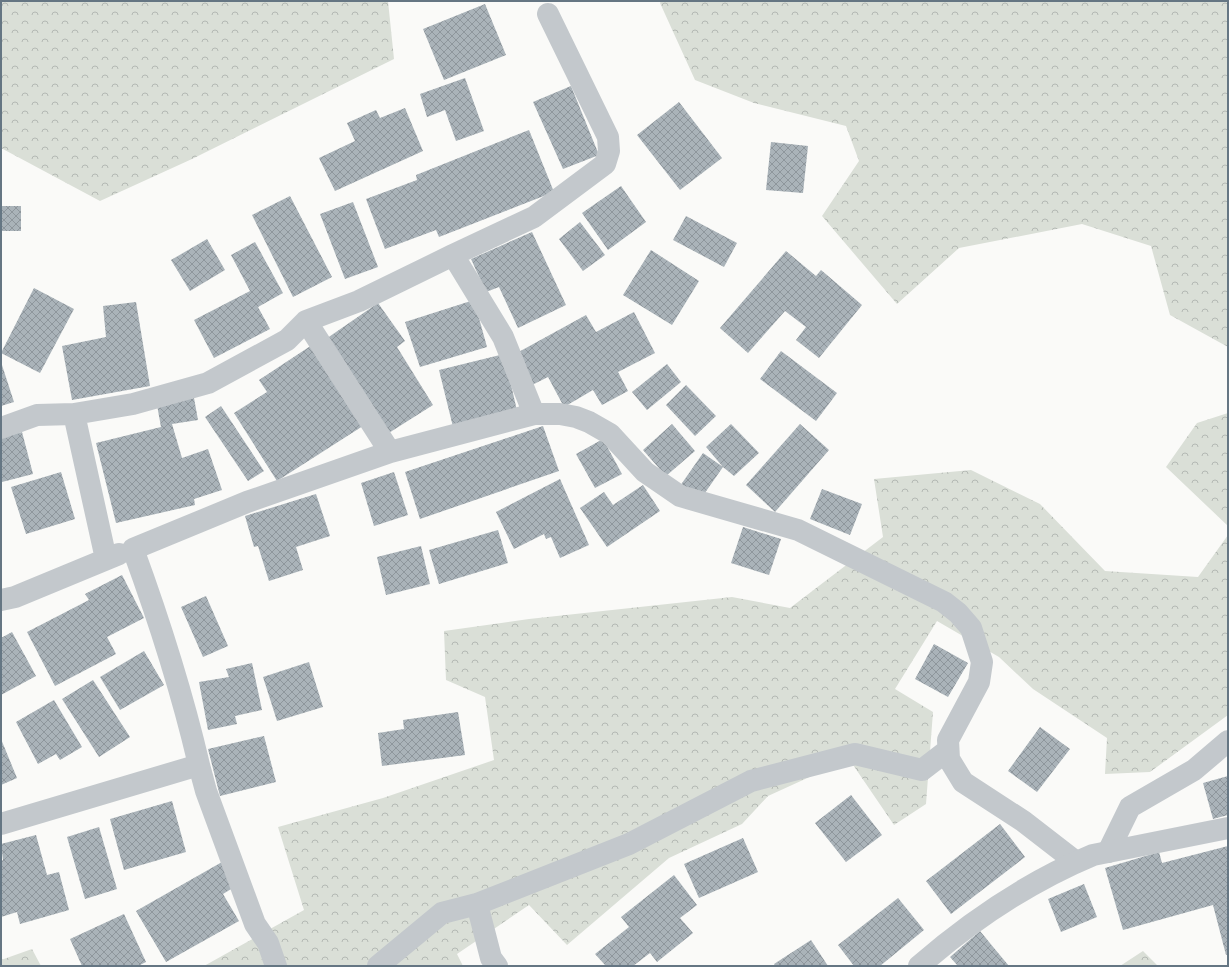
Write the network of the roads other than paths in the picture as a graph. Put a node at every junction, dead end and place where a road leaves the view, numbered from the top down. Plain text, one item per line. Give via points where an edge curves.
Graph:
1 (548, 14) dead end
2 (453, 255) junction
3 (306, 320) junction
4 (74, 414) junction
5 (534, 414) junction
6 (1, 428) edge
7 (390, 452) junction
8 (133, 549) junction
9 (106, 559) junction
10 (1, 600) edge
11 (1228, 741) edge
12 (948, 750) junction
13 (199, 765) junction
14 (1, 824) edge
15 (1228, 828) edge
16 (1108, 852) junction
17 (1076, 862) junction
18 (477, 904) junction
19 (276, 966) edge
20 (378, 966) edge
21 (497, 966) edge
22 (919, 966) edge

1 - 2 street via 608,137 609,151 605,164 534,217
2 - 3 street via 359,301
2 - 5 street via 503,337
3 - 4 street via 287,340 208,383 133,404
3 - 7 street
4 - 6 street via 37,415
4 - 9 street
5 - 7 street
5 - 12 street via 571,416 589,422 610,434 645,472 680,496 798,530 944,602 958,613 971,628 982,662 979,682 948,740
7 - 8 street via 247,502
8 - 9 street
8 - 13 street via 151,598
9 - 10 street via 15,597
11 - 16 street via 1194,770 1130,807
12 - 17 street via 949,759 962,782 1023,821
12 - 18 street via 922,770 855,754 751,781 629,844
13 - 14 street
13 - 19 street via 206,791 255,924 268,943
15 - 16 street
16 - 17 street
17 - 22 street via 1007,898 956,934
18 - 20 street via 442,913
18 - 21 street via 491,958

